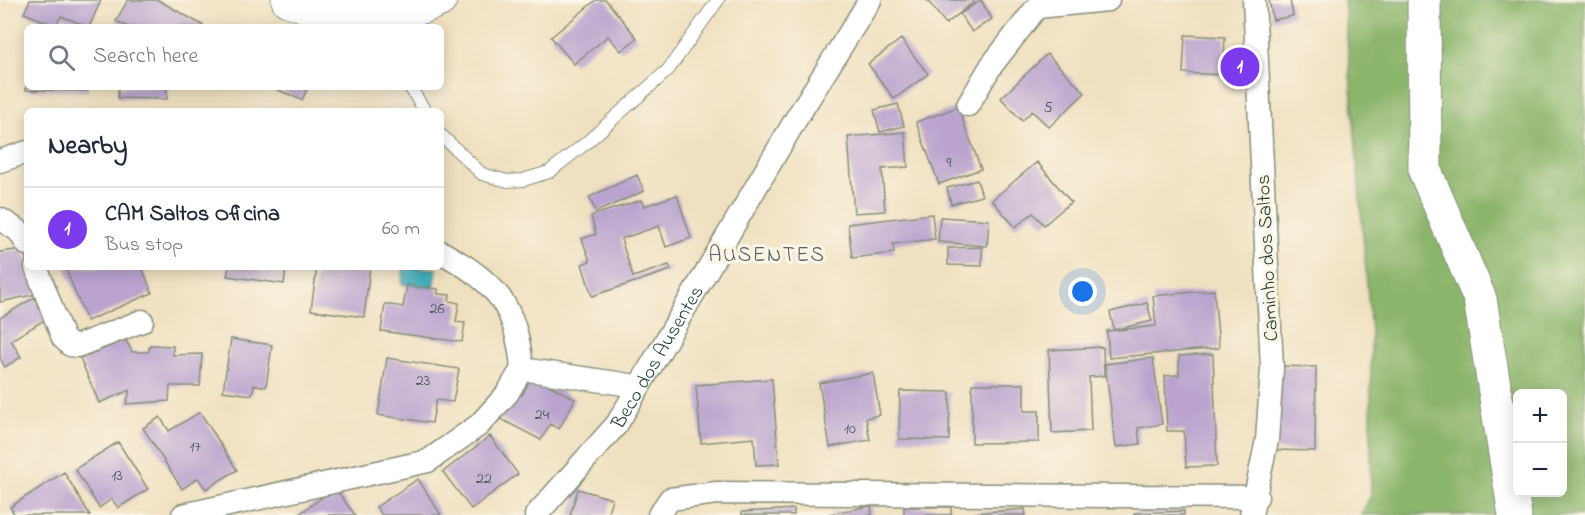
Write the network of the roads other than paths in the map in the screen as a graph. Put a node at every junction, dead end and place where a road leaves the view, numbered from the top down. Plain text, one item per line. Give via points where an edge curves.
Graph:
1 (288, 0) edge
2 (440, 0) edge
3 (718, 0) edge
4 (870, 0) edge
5 (1108, 0) edge
6 (1254, 0) edge
7 (1424, 0) edge
8 (400, 20) edge
9 (412, 90) edge
10 (968, 105) dead end
11 (423, 108) edge
12 (444, 138) edge
13 (24, 153) edge
14 (0, 161) edge
15 (0, 219) edge
16 (24, 239) edge
17 (444, 254) edge
18 (37, 270) edge
19 (142, 321) dead end
20 (522, 369) junction
21 (637, 386) junction
22 (1254, 506) edge
23 (183, 515) edge
24 (536, 515) edge
25 (659, 515) edge
26 (1515, 515) edge

1 - 8 main road via 348,16
2 - 8 main road
3 - 12 lane via 668,70 549,172 507,181 482,174
4 - 21 street, Beco dos Ausentes
5 - 10 street via 1037,7 991,66
6 - 22 street, Caminho dos Saltos via 1272,368 1267,440
7 - 26 main road via 1425,171 1480,299
9 - 11 lane
13 - 14 street
15 - 16 street via 19,231
17 - 20 street via 476,271 500,295 519,337
18 - 19 street via 63,338 70,345 77,346
20 - 21 street
20 - 23 street via 507,394 479,425 428,461
21 - 24 street, Beco dos Ausentes via 617,424
22 - 25 street via 717,493 670,499

